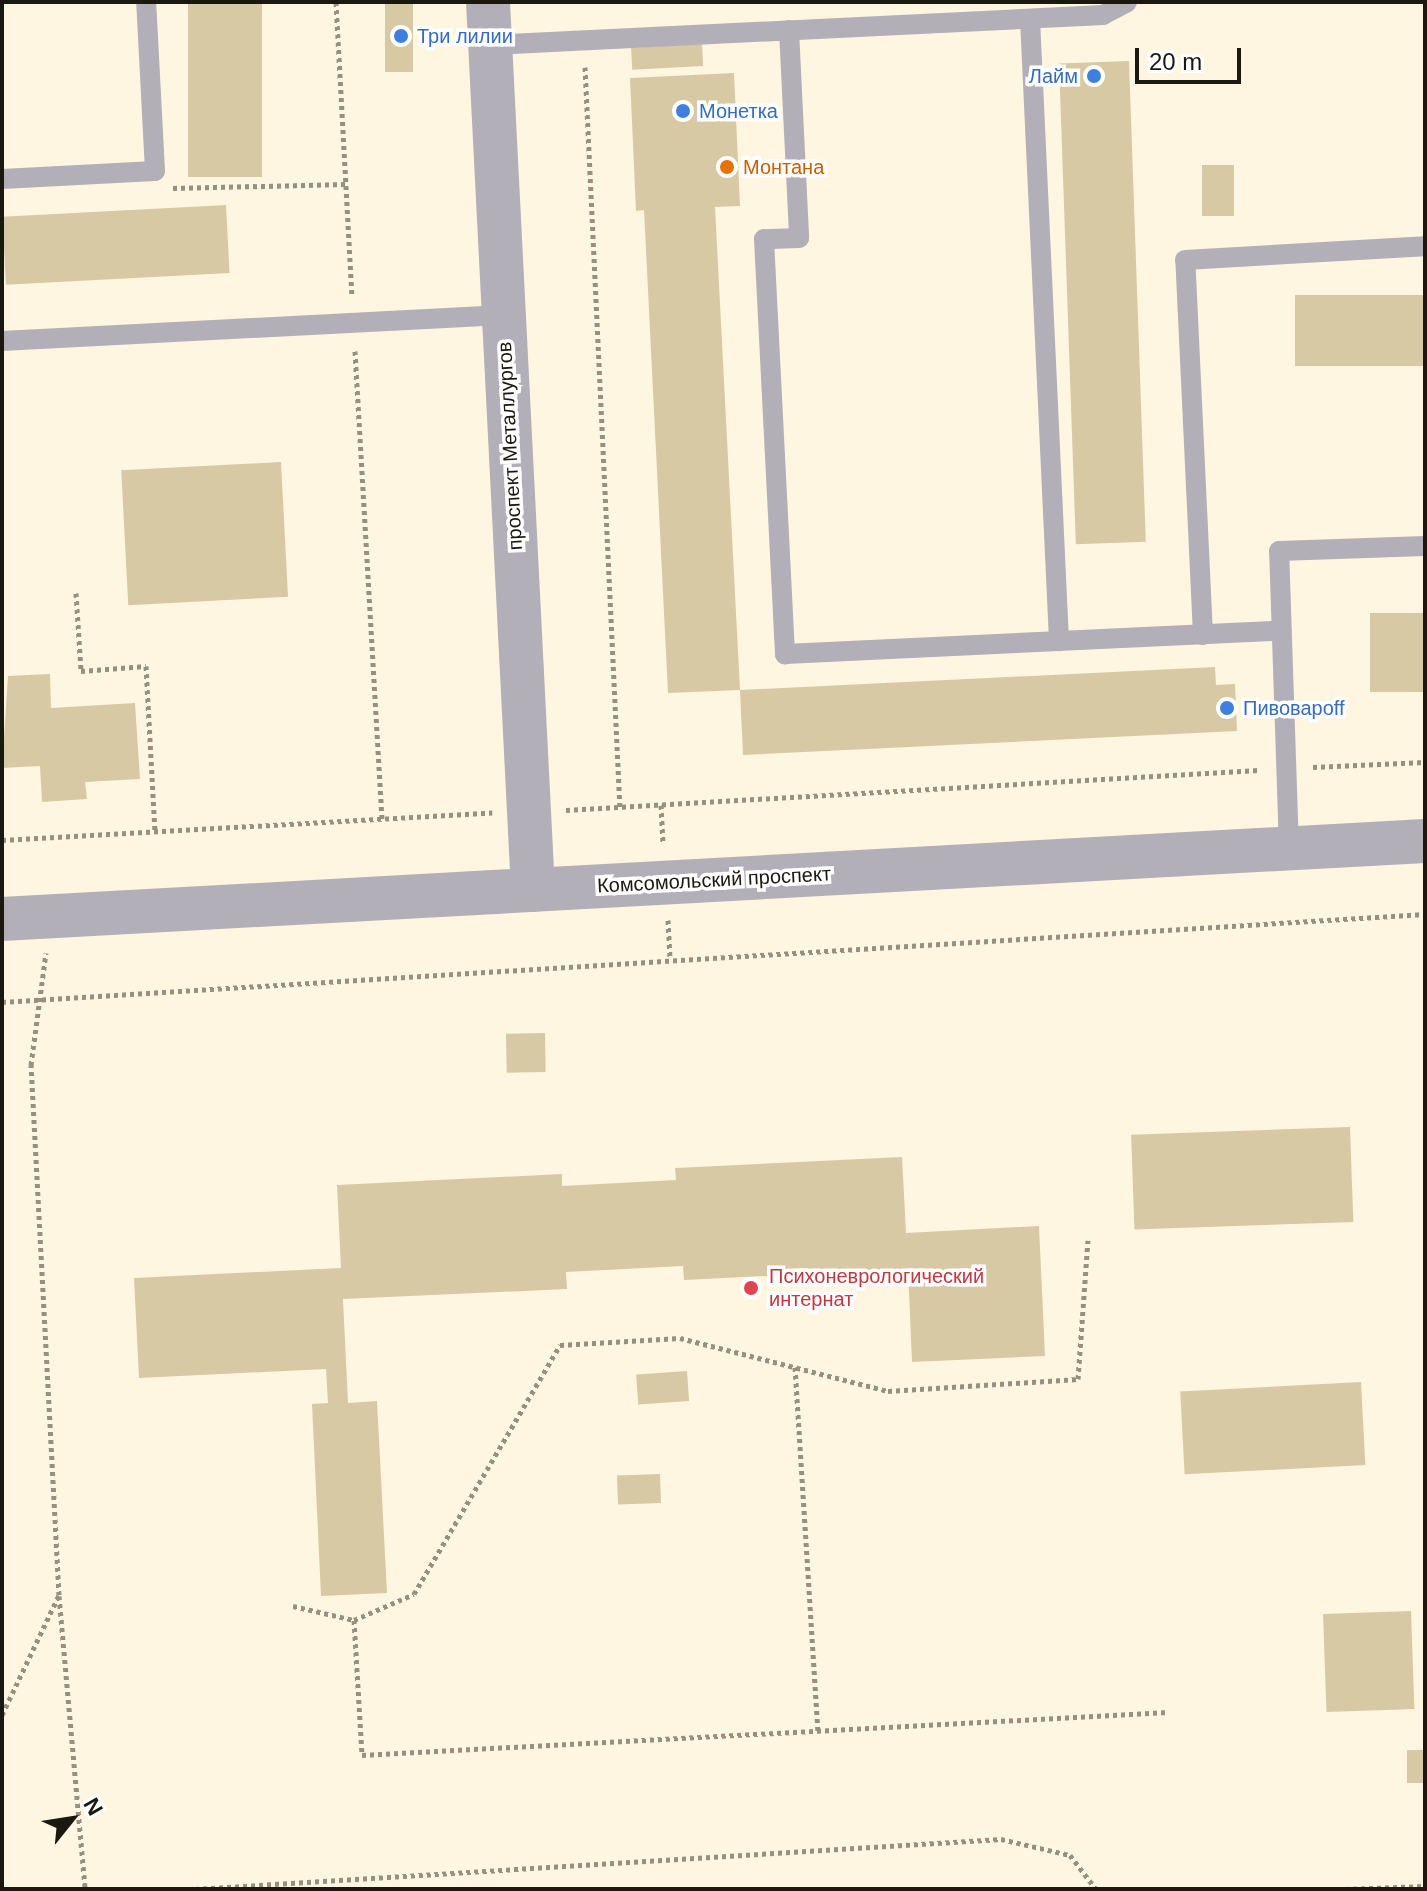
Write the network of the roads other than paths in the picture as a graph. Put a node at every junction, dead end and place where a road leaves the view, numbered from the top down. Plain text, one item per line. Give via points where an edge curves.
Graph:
1 (146, 2) edge
2 (488, 2) edge
3 (1127, 2) edge
4 (1030, 19) junction
5 (789, 30) junction
6 (490, 45) junction
7 (2, 179) edge
8 (1425, 246) edge
9 (503, 315) junction
10 (2, 341) edge
11 (1425, 546) edge
12 (1281, 631) junction
13 (1203, 635) junction
14 (1059, 641) junction
15 (1425, 841) edge
16 (1289, 849) junction
17 (533, 890) junction
18 (2, 919) edge

1 - 7 lane via 155,171
2 - 6 street, проспект Металлургов
3 - 4 lane via 1103,15
4 - 5 lane
4 - 14 lane
5 - 6 lane
5 - 14 lane via 799,238 764,239 785,654
6 - 9 street, проспект Металлургов
8 - 13 lane via 1185,260
9 - 10 lane
9 - 17 street, проспект Металлургов
11 - 12 lane via 1279,551
12 - 13 lane
12 - 16 lane
13 - 14 lane
15 - 16 street, Комсомольский проспект
16 - 17 street, Комсомольский проспект
17 - 18 street, Комсомольский проспект

